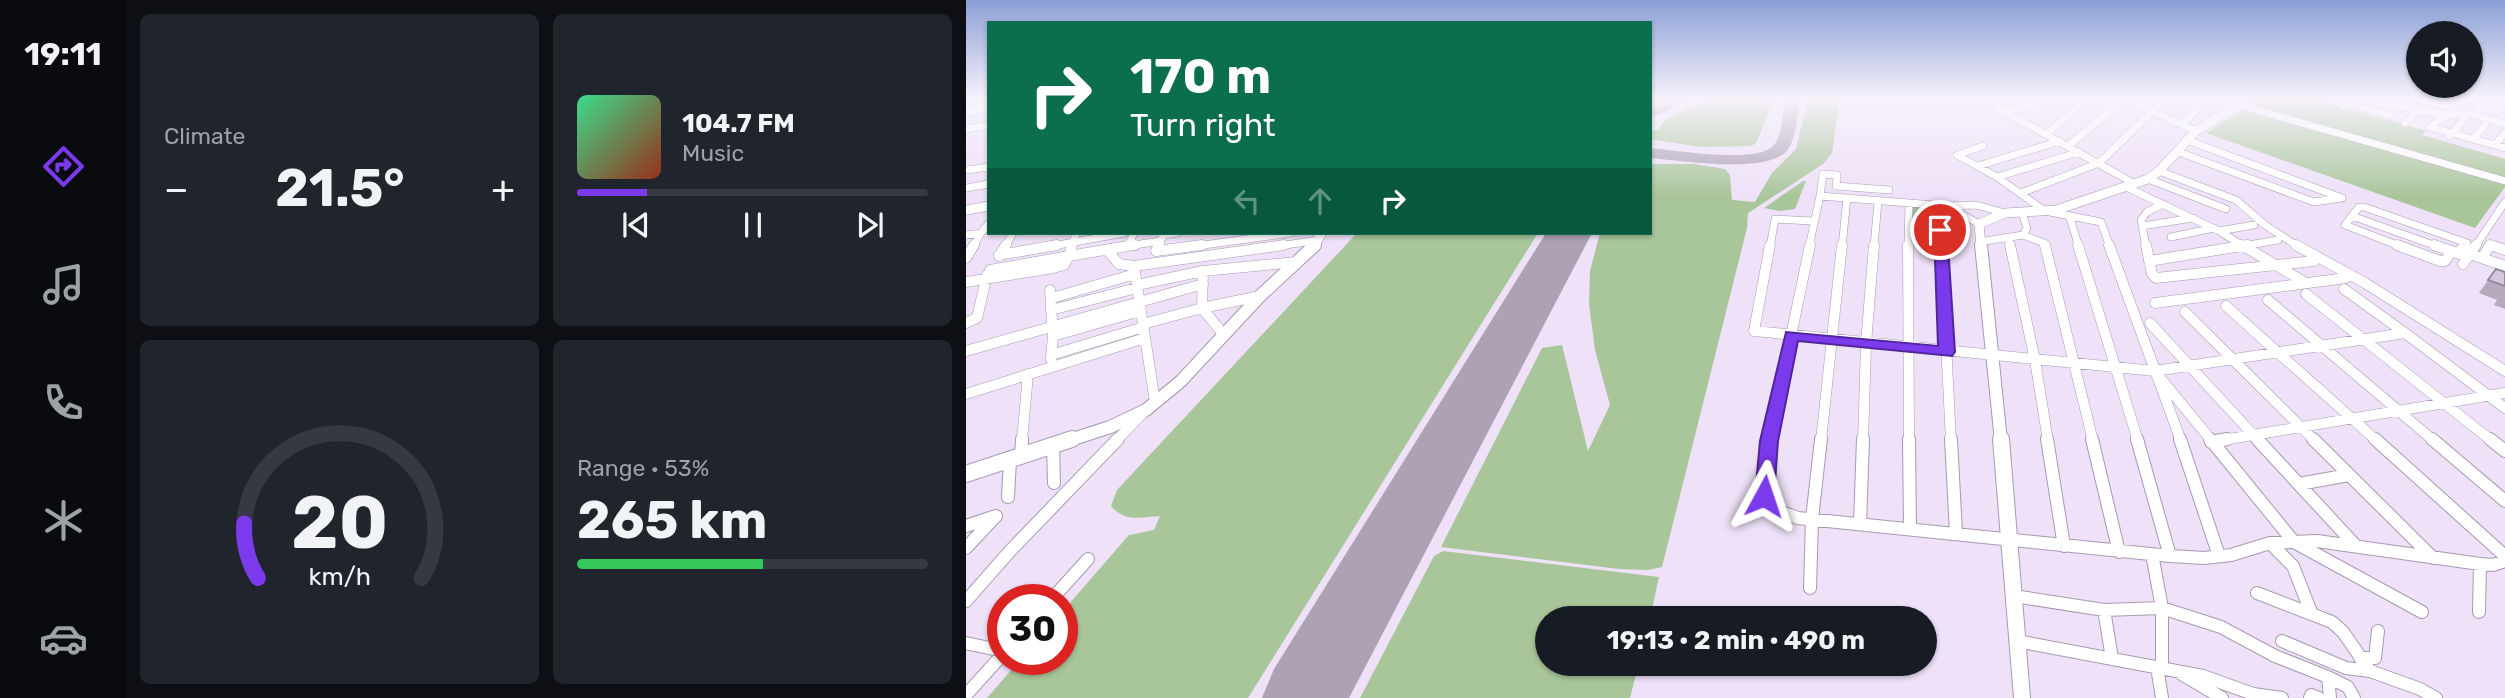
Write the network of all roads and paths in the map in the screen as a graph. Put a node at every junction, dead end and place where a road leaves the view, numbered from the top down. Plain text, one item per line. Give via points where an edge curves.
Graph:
1 (2042, 132) edge
2 (2049, 132) edge
3 (2085, 132) edge
4 (2132, 132) edge
5 (2189, 132) edge
6 (2199, 132) edge
7 (2341, 132) edge
8 (2440, 132) edge
9 (2453, 132) edge
10 (2479, 132) edge
11 (2505, 132) edge
12 (2046, 134) junction
13 (2192, 136) junction
14 (2449, 136) junction
15 (2473, 139) junction
16 (2060, 141) junction
17 (2495, 145) junction
18 (1983, 146) dead end
19 (2068, 146) junction
20 (2505, 148) edge
21 (2176, 151) junction
22 (2078, 152) junction
23 (2099, 163) junction
24 (987, 165) edge
25 (1978, 166) junction
26 (966, 170) edge
27 (2275, 173) junction
28 (1997, 177) junction
29 (2142, 180) junction
30 (2505, 181) edge
31 (2261, 183) junction
32 (987, 184) edge
33 (966, 188) edge
34 (1889, 190) dead end
35 (2021, 193) junction
36 (1853, 195) junction
37 (1820, 196) junction
38 (1878, 201) junction
39 (2505, 202) edge
40 (1909, 203) junction
41 (2163, 204) junction
42 (987, 206) edge
43 (1943, 206) junction
44 (2237, 207) dead end
45 (2227, 209) junction
46 (966, 210) edge
47 (2213, 210) dead end
48 (2045, 211) junction
49 (2005, 213) junction
50 (2022, 213) junction
51 (2352, 216) junction
52 (2070, 218) junction
53 (2193, 218) junction
54 (1813, 221) junction
55 (1979, 223) junction
56 (2254, 225) dead end
57 (987, 226) edge
58 (2142, 226) junction
59 (2216, 230) junction
60 (981, 233) junction
61 (966, 235) edge
62 (1012, 235) edge
63 (1100, 235) edge
64 (1133, 235) edge
65 (1258, 235) edge
66 (2023, 235) junction
67 (1163, 236) edge
68 (1320, 236) edge
69 (1075, 237) edge
70 (1225, 237) edge
71 (2171, 237) dead end
72 (2009, 239) junction
73 (2278, 240) dead end
74 (1979, 242) junction
75 (1128, 246) junction
76 (2247, 247) junction
77 (1107, 250) junction
78 (2505, 250) edge
79 (2455, 252) junction
80 (999, 255) junction
81 (1069, 256) junction
82 (966, 258) edge
83 (2482, 258) junction
84 (2467, 259) junction
85 (2149, 261) junction
86 (2314, 261) dead end
87 (1297, 262) junction
88 (2277, 265) junction
89 (2505, 266) edge
90 (990, 270) junction
91 (1135, 270) junction
92 (1203, 271) junction
93 (985, 280) junction
94 (966, 282) edge
95 (1203, 284) junction
96 (1085, 285) junction
97 (1137, 287) junction
98 (2306, 289) junction
99 (1260, 296) junction
100 (2268, 300) dead end
101 (1084, 301) junction
102 (2155, 303) dead end
103 (1139, 306) junction
104 (2226, 306) dead end
105 (1202, 308) junction
106 (1051, 310) junction
107 (2185, 312) dead end
108 (1087, 316) junction
109 (966, 323) edge
110 (2150, 323) dead end
111 (1088, 327) junction
112 (1144, 330) junction
113 (1053, 331) junction
114 (2405, 333) junction
115 (1224, 335) junction
116 (1792, 336) junction
117 (2365, 340) junction
118 (1832, 341) junction
119 (1866, 344) junction
120 (2324, 346) junction
121 (1907, 348) junction
122 (1091, 350) junction
123 (966, 351) edge
124 (1947, 352) junction
125 (2279, 353) junction
126 (1051, 355) junction
127 (1992, 356) junction
128 (2236, 359) junction
129 (2035, 360) junction
130 (2073, 363) junction
131 (1051, 366) junction
132 (2190, 366) junction
133 (2117, 367) junction
134 (2155, 371) junction
135 (2505, 371) edge
136 (1028, 374) junction
137 (2505, 393) edge
138 (966, 394) edge
139 (2489, 396) junction
140 (2446, 403) junction
141 (1151, 406) junction
142 (2505, 408) edge
143 (2399, 411) junction
144 (2353, 419) junction
145 (2300, 427) junction
146 (2254, 436) junction
147 (2211, 442) junction
148 (1054, 446) junction
149 (2505, 451) edge
150 (1015, 458) junction
151 (966, 474) edge
152 (2349, 475) junction
153 (1054, 483) dead end
154 (2299, 484) junction
155 (1007, 497) dead end
156 (2505, 501) edge
157 (1812, 519) junction
158 (1860, 524) junction
159 (966, 526) edge
160 (1910, 529) junction
161 (1956, 533) junction
162 (2009, 540) junction
163 (2294, 542) junction
164 (2270, 543) junction
165 (2064, 545) junction
166 (2355, 545) junction
167 (966, 548) edge
168 (2119, 552) junction
169 (2152, 554) junction
170 (2170, 556) junction
171 (2219, 556) junction
172 (2433, 558) junction
173 (1088, 559) dead end
174 (2505, 559) edge
175 (2480, 564) junction
176 (1065, 584) edge
177 (1810, 588) dead end
178 (2257, 593) dead end
179 (2014, 596) junction
180 (966, 601) edge
181 (2162, 608) junction
182 (2104, 610) junction
183 (2311, 612) junction
184 (2422, 612) dead end
185 (2479, 612) dead end
186 (2378, 631) dead end
187 (2017, 641) junction
188 (2283, 641) dead end
189 (966, 643) edge
190 (987, 649) edge
191 (2112, 658) junction
192 (2360, 658) junction
193 (2165, 668) junction
194 (987, 671) edge
195 (2370, 671) junction
196 (2328, 677) junction
197 (966, 695) edge
198 (2022, 698) edge
199 (2162, 698) edge
200 (2221, 698) edge
201 (2283, 698) edge
202 (2310, 698) edge
203 (2319, 698) edge
204 (2330, 698) edge
205 (2354, 698) edge
206 (2437, 698) edge

1 - 12 street
2 - 12 street
3 - 19 street
4 - 23 street
5 - 13 street
6 - 13 street
7 - 30 street
8 - 14 street
9 - 14 street
10 - 15 street
11 - 17 street
12 - 16 street
13 - 21 street
13 - 27 street
14 - 15 street
15 - 17 street
16 - 19 street
16 - 25 street
17 - 20 street
18 - 25 street via 1957,154
19 - 22 street
21 - 29 street
21 - 31 street
22 - 23 street
22 - 28 street
23 - 29 street
23 - 35 street
24 - 26 street
25 - 28 street
27 - 31 street
27 - 31 street via 2342,198 2314,202
28 - 35 street
29 - 41 street
29 - 45 street
29 - 48 street
29 - 135 street via 2236,200 2264,225
32 - 33 street
34 - 36 street
35 - 48 street
36 - 37 street
36 - 37 street via 1836,186 1837,175 1823,174
36 - 38 street
36 - 118 street
37 - 54 street
38 - 40 street
38 - 119 street
39 - 84 street
40 - 43 street
40 - 121 street
41 - 53 street
41 - 58 street via 2143,216
42 - 46 street
43 - 49 street via 1963,202
43 - 55 street
43 - 124 street
44 - 45 street
45 - 47 street
48 - 50 street
48 - 52 street
49 - 50 street
49 - 55 street
50 - 66 street via 2027,228
51 - 79 street
51 - 79 street via 2346,227 2437,260 2445,261
51 - 79 street via 2364,207 2467,243
52 - 133 street
52 - 134 street via 2101,222
53 - 58 street
53 - 59 street
54 - 116 street
54 - 116 street via 1775,219 1753,325 1760,333
55 - 74 street
56 - 59 street
57 - 60 street
58 - 85 street
59 - 71 street
59 - 76 street
60 - 61 street
60 - 82 street
62 - 80 street
63 - 69 street
64 - 75 street
65 - 70 street
66 - 72 street
66 - 130 street via 2044,243
67 - 70 street via 1156,251
67 - 75 street
68 - 87 street
68 - 91 street
69 - 80 street
69 - 81 street
72 - 74 street
72 - 129 street
73 - 76 street
74 - 127 street
75 - 77 street
76 - 85 street
76 - 88 street
77 - 81 street
77 - 91 street via 1114,260
78 - 83 street via 2490,245
79 - 84 street
80 - 90 street
81 - 90 street
81 - 93 street via 1053,268
83 - 84 street
83 - 89 street
85 - 88 street via 2153,276 2160,278
86 - 88 street
87 - 92 street
87 - 99 street
88 - 98 street
90 - 93 street
91 - 96 street
91 - 97 street
92 - 95 street
92 - 97 street
93 - 94 street
93 - 109 street via 977,318
95 - 103 street
95 - 105 street
96 - 101 street
96 - 106 street via 1051,294
97 - 101 street
97 - 103 street
98 - 102 street
98 - 114 street via 2345,284
98 - 117 street
99 - 105 street
99 - 115 street
100 - 120 street
101 - 106 street
101 - 108 street
103 - 108 street
103 - 111 street
103 - 112 street
104 - 125 street
105 - 112 street
105 - 115 street
106 - 113 street
107 - 128 street
108 - 111 street
108 - 113 street
110 - 132 street
111 - 113 street
111 - 122 street
112 - 122 street
112 - 141 street
113 - 123 street
113 - 126 street
114 - 117 street
114 - 139 street
115 - 141 street
116 - 118 street
116 - 157 street via 1769,441 1764,496 1777,512
117 - 120 street
117 - 140 street
118 - 119 street
118 - 157 street
119 - 121 street
119 - 158 street
120 - 125 street
120 - 143 street
121 - 124 street
121 - 160 street
122 - 126 street
122 - 131 street
124 - 127 street
124 - 161 street
125 - 128 street
125 - 144 street
126 - 131 street
127 - 129 street
127 - 162 street
128 - 132 street
128 - 145 street
129 - 130 street
129 - 165 street
130 - 133 street
130 - 168 street
131 - 136 street
132 - 134 street
132 - 146 street
133 - 134 street
133 - 170 street
134 - 147 street
134 - 171 street
136 - 138 street
136 - 150 street
137 - 139 street
139 - 140 street
139 - 142 street
140 - 143 street
140 - 149 street
141 - 148 street via 1110,427
141 - 180 street
143 - 144 street
143 - 156 street
144 - 145 street
144 - 174 street
145 - 146 street
145 - 152 street
146 - 147 street
146 - 154 street
147 - 163 street
148 - 150 street
148 - 153 street
150 - 151 street
150 - 155 street
152 - 154 street
152 - 172 street
154 - 166 street
157 - 158 street
157 - 177 street
158 - 160 street
159 - 167 street via 996,516
160 - 161 street
161 - 162 street
162 - 165 street
162 - 179 street
163 - 164 street
163 - 166 street
163 - 184 street
164 - 171 street
164 - 183 street via 2293,566
165 - 168 street
166 - 172 street
168 - 169 street
169 - 170 street
169 - 181 street
170 - 171 street
172 - 175 street
173 - 176 street
174 - 175 street via 2493,565
175 - 185 street
178 - 183 street
179 - 182 street
179 - 187 street
181 - 182 street
181 - 193 street
181 - 196 street via 2221,627
182 - 191 street
183 - 192 street via 2338,627
186 - 192 street via 2375,658
187 - 191 street
187 - 198 street
188 - 195 street via 2346,668
189 - 190 street
191 - 193 street
192 - 195 street
193 - 199 street
193 - 200 street
193 - 201 street via 2253,694
194 - 197 street
195 - 206 street
196 - 204 street
196 - 205 street via 2346,685
202 - 203 street

